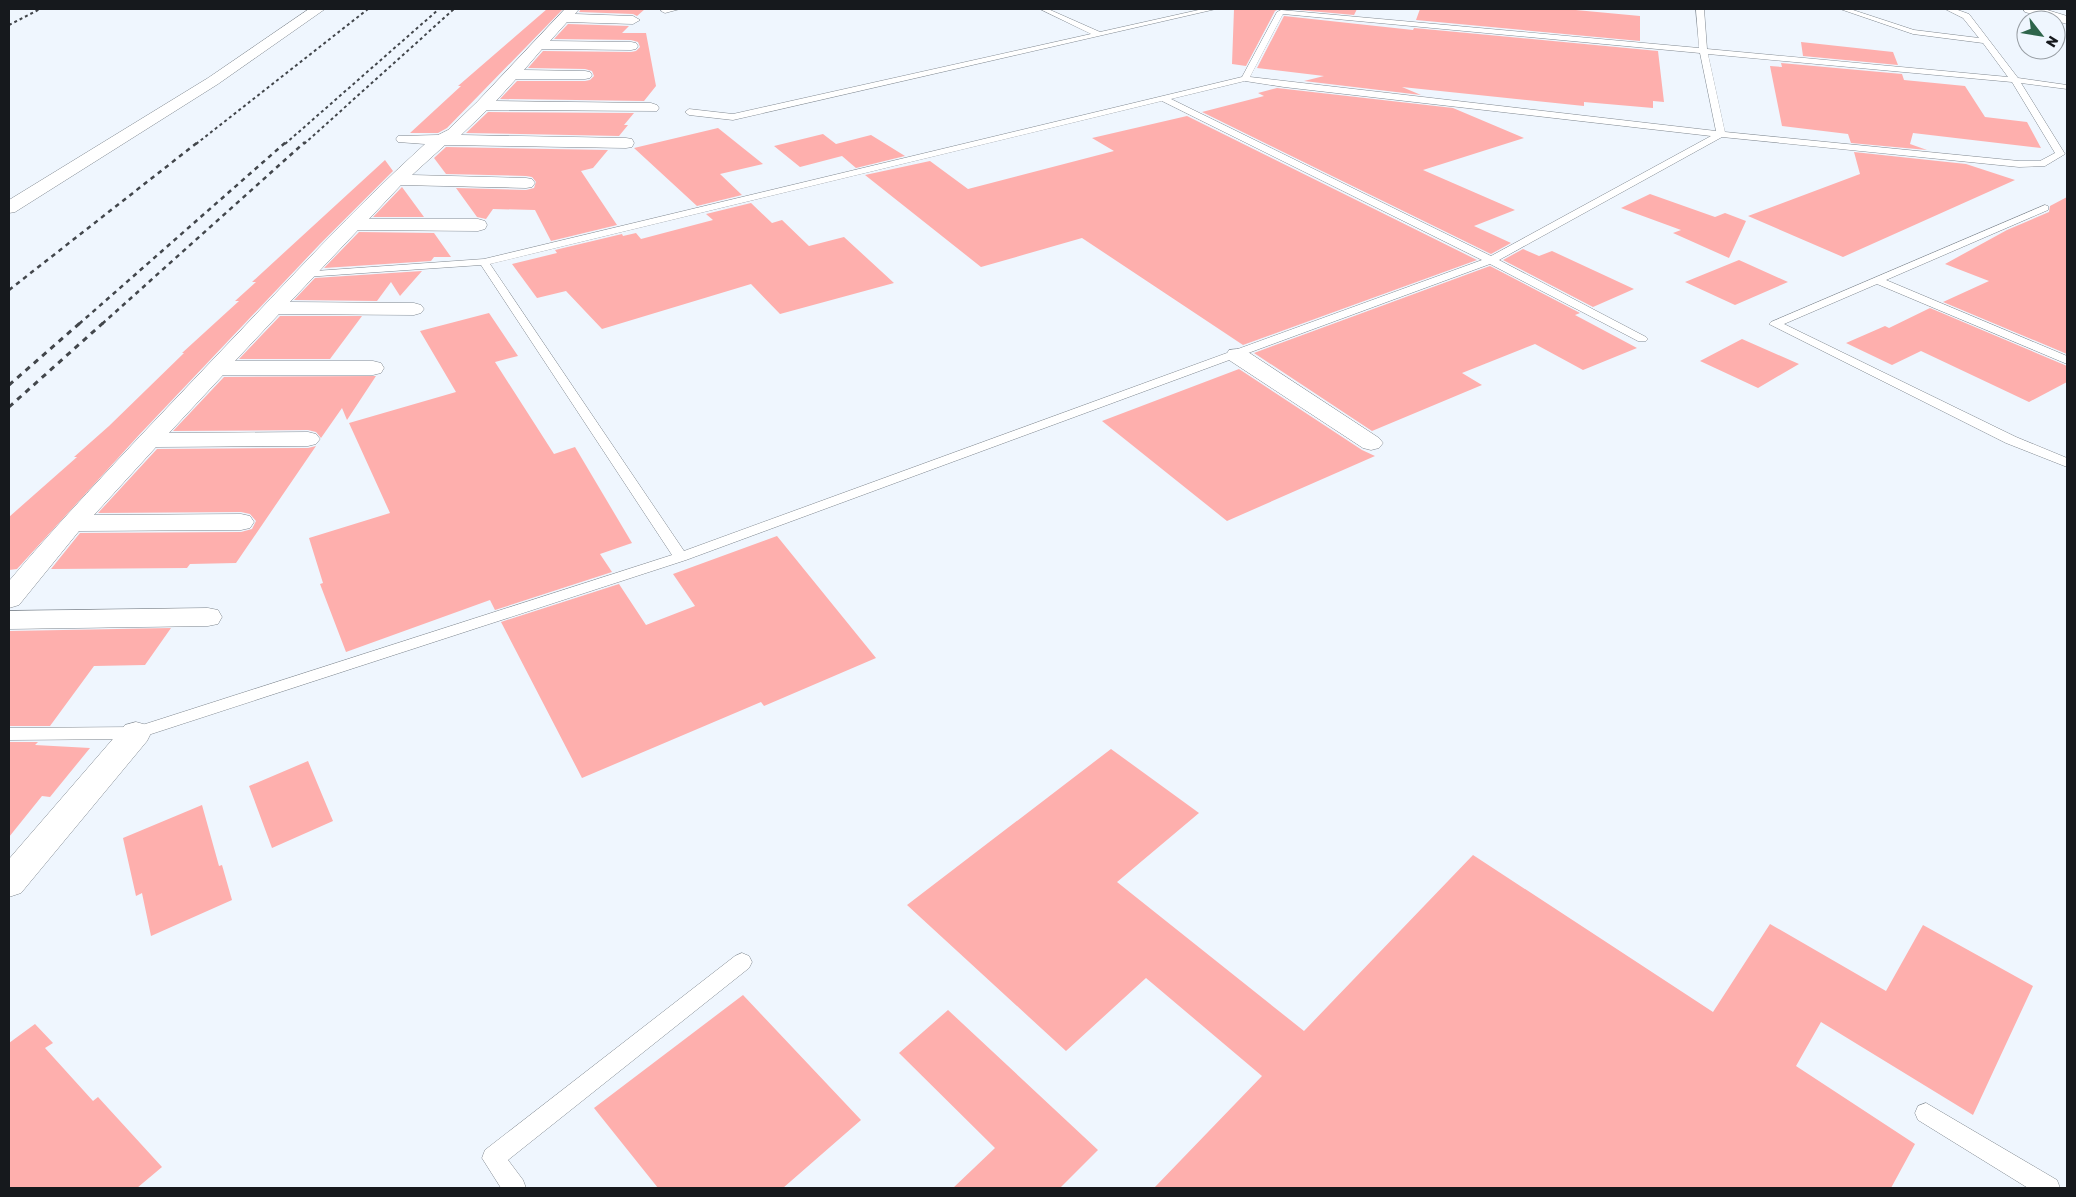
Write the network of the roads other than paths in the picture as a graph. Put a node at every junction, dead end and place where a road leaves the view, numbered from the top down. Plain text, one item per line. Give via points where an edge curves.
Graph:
1 (318, 9) edge
2 (676, 9) edge
3 (1043, 9) edge
4 (1212, 9) edge
5 (1700, 9) edge
6 (1844, 9) edge
7 (1949, 9) edge
8 (2030, 9) edge
9 (665, 11) dead end
10 (568, 14) edge
11 (633, 20) dead end
12 (2067, 20) edge
13 (1098, 34) junction
14 (1984, 41) junction
15 (538, 45) junction
16 (631, 46) dead end
17 (1703, 51) junction
18 (512, 74) junction
19 (585, 75) dead end
20 (1245, 79) junction
21 (2015, 80) junction
22 (2067, 87) edge
23 (1162, 98) junction
24 (483, 105) junction
25 (651, 108) dead end
26 (689, 112) dead end
27 (1721, 134) junction
28 (404, 140) dead end
29 (440, 140) junction
30 (626, 143) dead end
31 (396, 180) junction
32 (526, 183) dead end
33 (9, 208) edge
34 (2045, 208) dead end
35 (354, 224) junction
36 (478, 225) dead end
37 (1491, 260) junction
38 (484, 262) junction
39 (305, 274) junction
40 (1877, 280) junction
41 (273, 308) junction
42 (414, 309) dead end
43 (1642, 339) dead end
44 (1236, 355) junction
45 (2067, 360) edge
46 (218, 368) junction
47 (373, 368) dead end
48 (308, 439) dead end
49 (150, 440) junction
50 (1371, 443) dead end
51 (2067, 463) edge
52 (72, 522) junction
53 (242, 522) dead end
54 (681, 557) junction
55 (9, 599) edge
56 (208, 616) dead end
57 (9, 620) edge
58 (136, 733) junction
59 (9, 734) edge
60 (9, 883) edge
61 (742, 962) dead end
62 (1926, 1113) dead end
63 (515, 1188) edge
64 (2049, 1188) edge

1 - 33 street via 213,81
2 - 9 lane
3 - 13 lane
4 - 13 lane
5 - 17 lane
6 - 14 lane via 1913,32
7 - 14 lane via 1966,16
8 - 12 street
10 - 11 street
10 - 15 street
13 - 26 lane via 733,117
14 - 21 lane
15 - 16 street
15 - 18 street
17 - 20 lane via 1281,12
17 - 21 lane
17 - 27 lane
18 - 19 street
18 - 24 street
20 - 23 lane
20 - 27 lane
21 - 22 lane
21 - 27 lane via 2060,154 2042,164
23 - 37 lane
23 - 38 lane
24 - 25 street
24 - 29 street via 454,133
27 - 37 lane
28 - 29 street
29 - 30 street
29 - 31 street
31 - 32 street
31 - 35 street
34 - 40 lane
35 - 36 street
35 - 39 street
37 - 43 lane
37 - 44 lane
38 - 39 lane
38 - 54 lane
39 - 41 street
40 - 45 lane
40 - 51 lane via 1775,324 2011,440
41 - 42 street
41 - 46 street
44 - 50 street
44 - 54 lane
46 - 47 street
46 - 49 street
48 - 49 street
49 - 52 street
52 - 53 street
52 - 55 street
54 - 58 lane
56 - 57 street
58 - 59 lane
58 - 60 street
61 - 63 lane via 493,1158
62 - 64 lane

